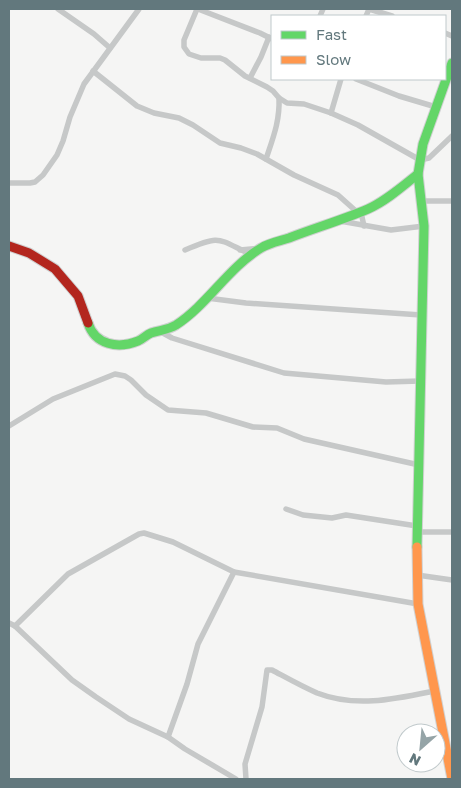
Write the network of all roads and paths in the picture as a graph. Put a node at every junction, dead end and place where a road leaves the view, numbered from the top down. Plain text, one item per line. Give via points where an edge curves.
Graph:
1 (58, 9) edge
2 (139, 9) edge
3 (197, 9) edge
4 (369, 9) edge
5 (389, 15) edge
6 (270, 38) edge
7 (110, 48) junction
8 (452, 63) edge
9 (93, 71) junction
10 (250, 78) junction
11 (341, 80) edge
12 (359, 80) edge
13 (446, 80) edge
14 (446, 80) edge
15 (279, 98) junction
16 (287, 103) junction
17 (436, 107) junction
18 (280, 111) junction
19 (330, 113) junction
20 (452, 136) edge
21 (266, 159) junction
22 (420, 160) junction
23 (418, 174) junction
24 (9, 183) edge
25 (420, 200) junction
26 (452, 201) edge
27 (358, 212) junction
28 (338, 220) junction
29 (364, 226) junction
30 (424, 226) junction
31 (9, 246) edge
32 (261, 248) junction
33 (185, 250) dead end
34 (240, 250) junction
35 (252, 255) junction
36 (207, 298) junction
37 (421, 315) junction
38 (161, 332) junction
39 (420, 381) junction
40 (9, 426) edge
41 (419, 464) junction
42 (286, 508) dead end
43 (417, 529) junction
44 (452, 532) edge
45 (234, 572) junction
46 (417, 575) junction
47 (452, 580) edge
48 (418, 604) junction
49 (9, 623) edge
50 (15, 626) junction
51 (434, 691) junction
52 (168, 737) junction
53 (236, 779) edge
54 (246, 779) edge
55 (452, 779) edge

1 - 7 street
2 - 7 street
3 - 6 street
3 - 10 street via 184,40 186,50 196,57 225,60
4 - 5 street
6 - 10 street
7 - 9 street
8 - 14 street
9 - 21 street via 137,106 179,118 220,143
9 - 24 street via 84,84 57,155 43,175 35,182
10 - 15 street
11 - 19 street
12 - 17 street
13 - 17 street
15 - 16 street
15 - 18 street
16 - 18 street
16 - 19 street via 304,104
17 - 22 street
18 - 21 street
19 - 22 street
20 - 22 street via 429,158
21 - 27 street via 338,196
22 - 23 street
23 - 25 street
23 - 27 street via 383,201
25 - 26 street
25 - 30 street
27 - 28 street
27 - 29 street
28 - 29 street
28 - 32 street
29 - 30 street via 390,230
30 - 37 street
31 - 38 street via 55,269 75,291 90,330 99,340 120,345
32 - 34 street
32 - 35 street
33 - 34 street via 218,239
34 - 35 street
35 - 36 street
36 - 37 street
36 - 38 street via 176,325
37 - 39 street
38 - 39 street via 284,372 386,382
39 - 41 street
40 - 41 street via 52,399 115,374 134,382 168,410 206,413 254,427 277,428 304,439
41 - 43 street
42 - 43 street via 303,515 332,518 346,515
43 - 44 street
43 - 46 street
45 - 48 street
45 - 50 street via 174,542 139,534 68,574
45 - 52 street via 198,644
46 - 47 street
46 - 48 street
48 - 51 street
49 - 50 street
50 - 52 street via 72,680 129,719
51 - 54 street via 389,701 350,701 318,693 267,670 262,707 245,764
51 - 55 street
52 - 53 street

